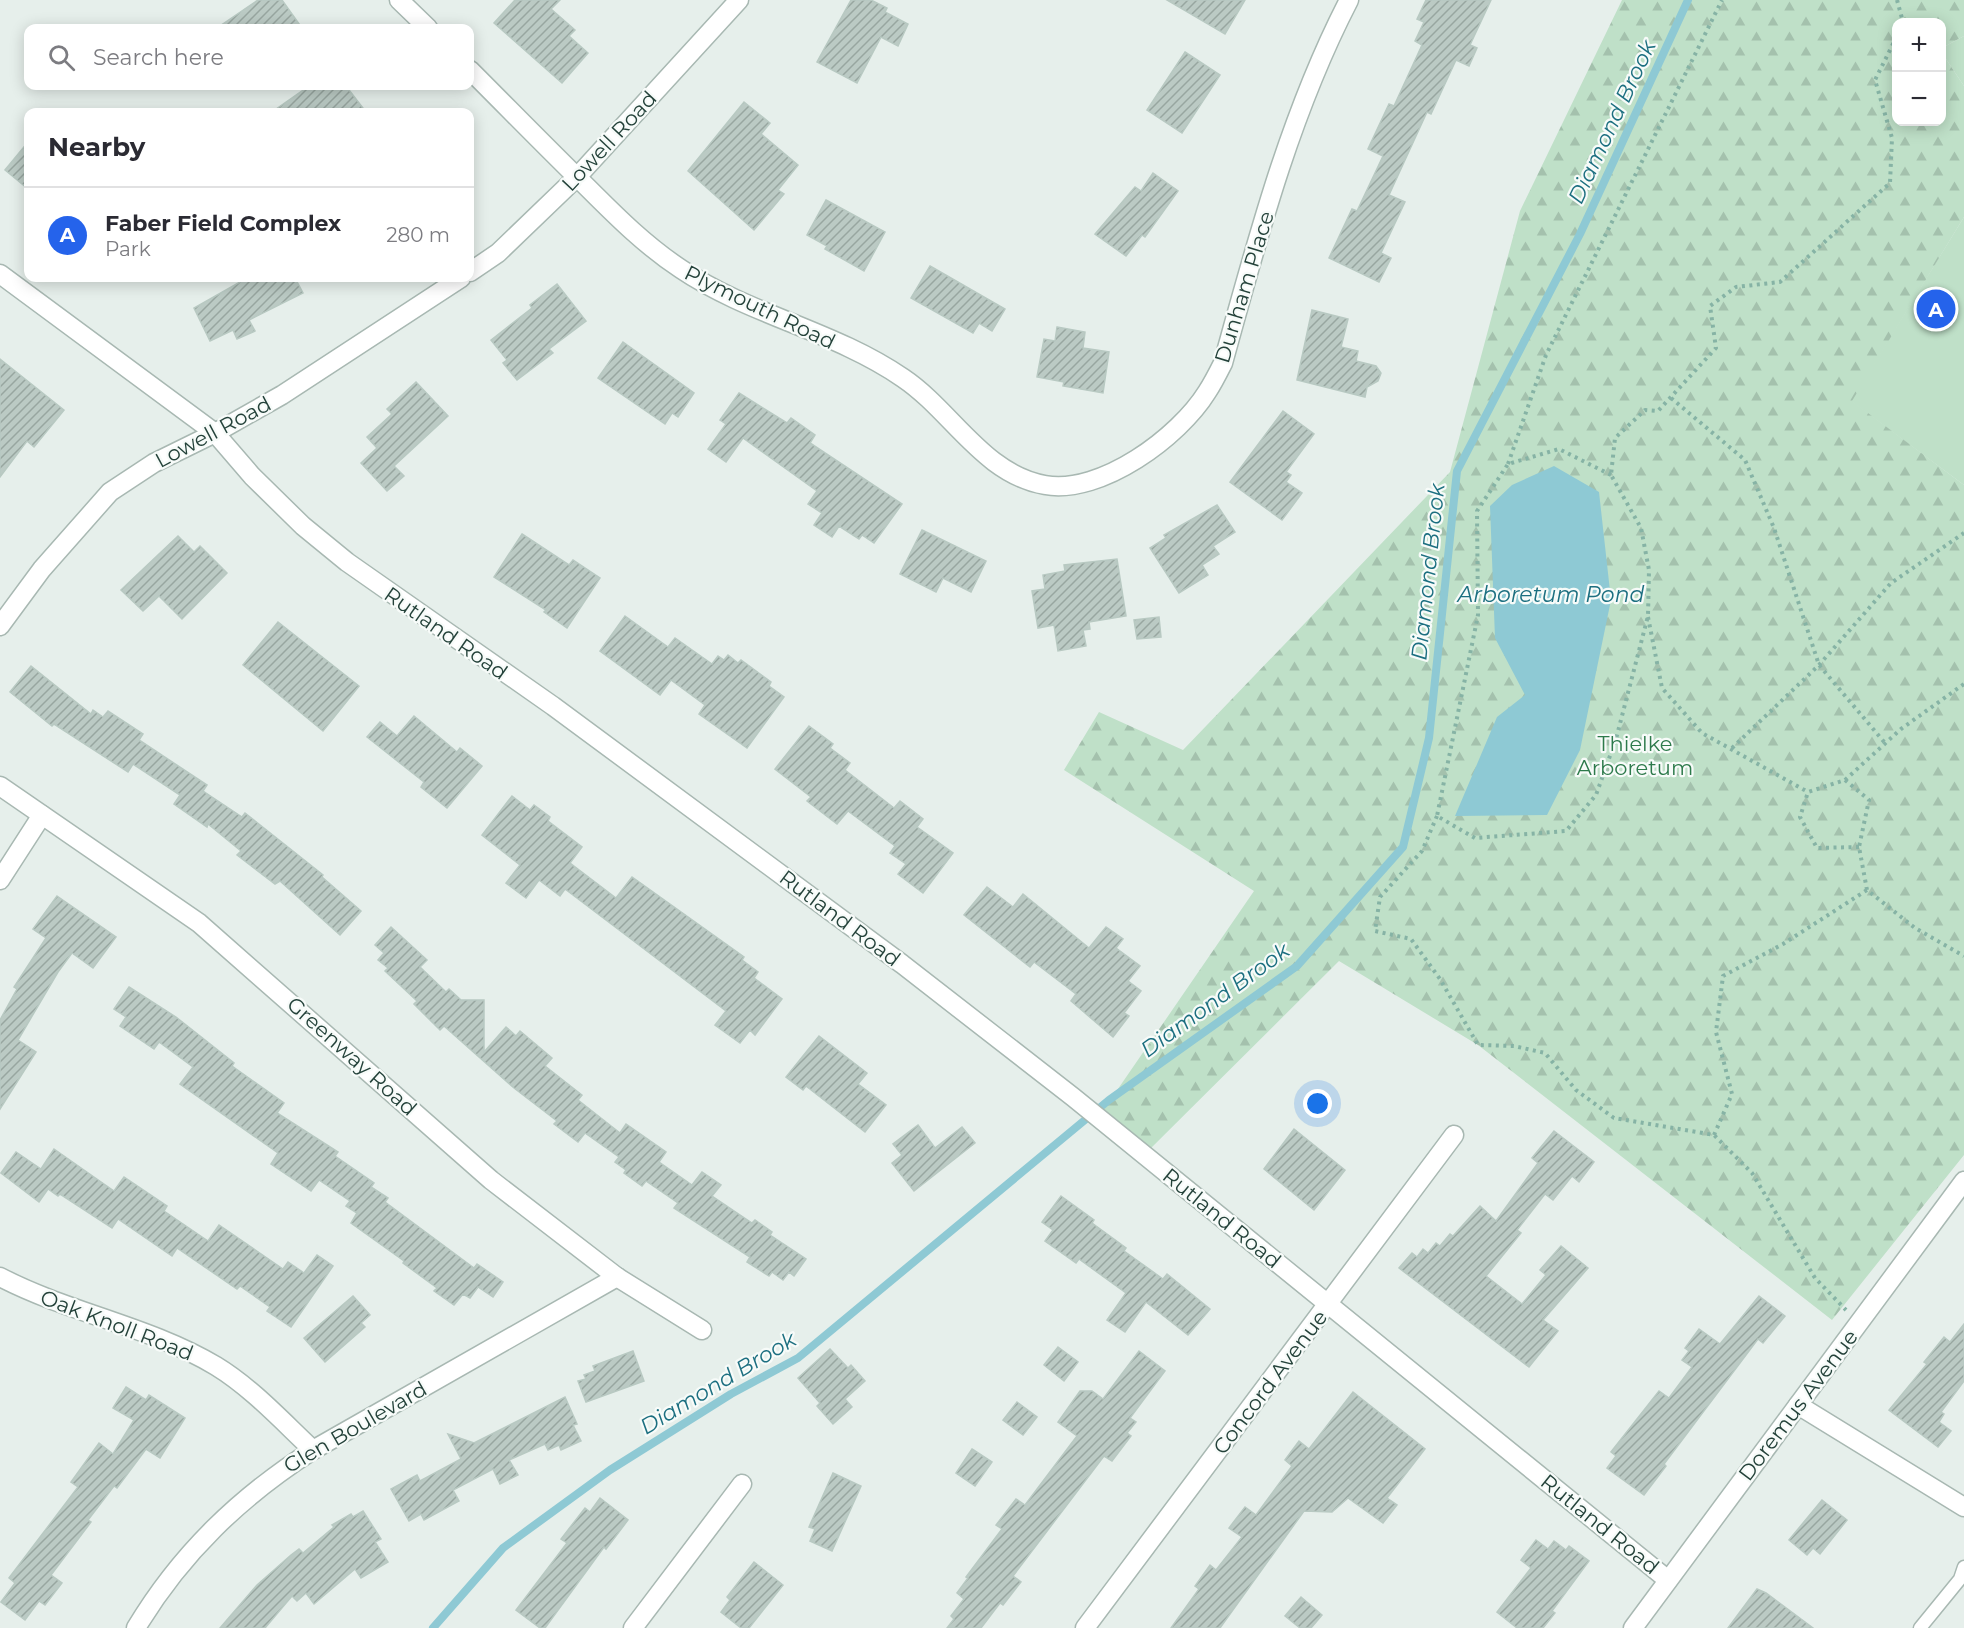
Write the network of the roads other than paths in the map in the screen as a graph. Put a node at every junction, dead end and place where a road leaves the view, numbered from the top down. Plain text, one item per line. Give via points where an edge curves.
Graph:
1 (399, 0) edge
2 (739, 0) edge
3 (1349, 0) edge
4 (424, 24) edge
5 (474, 74) edge
6 (577, 177) junction
7 (474, 269) edge
8 (0, 274) edge
9 (455, 282) edge
10 (215, 433) junction
11 (984, 454) joint
12 (0, 626) edge
13 (0, 786) edge
14 (42, 815) junction
15 (0, 880) edge
16 (1454, 1135) dead end
17 (1964, 1181) edge
18 (0, 1277) edge
19 (617, 1277) junction
20 (1329, 1304) junction
21 (702, 1330) dead end
22 (1798, 1405) junction
23 (313, 1450) junction
24 (742, 1484) dead end
25 (1964, 1507) edge
26 (1964, 1567) edge
27 (1668, 1580) junction
28 (136, 1628) edge
29 (633, 1628) edge
30 (1085, 1628) edge
31 (1633, 1628) edge
32 (1920, 1628) edge

1 - 4 street
2 - 6 street, Lowell Road
3 - 11 street, Dunham Place via 1282,163 1223,363 1190,415 1118,471 1071,486 1022,479
5 - 6 street, Plymouth Road
6 - 7 street, Lowell Road via 498,253
6 - 11 street, Plymouth Road via 637,236 681,269 722,293 885,366 939,406
8 - 10 street, Rutland Road
9 - 10 street, Lowell Road via 282,395
10 - 12 street, Lowell Road via 154,463 110,492 42,569
10 - 20 street, Rutland Road via 294,518 347,562 553,706 902,964
13 - 14 street, Greenway Road
14 - 15 street
14 - 19 street, Greenway Road via 199,923 491,1180
16 - 20 street, Concord Avenue
17 - 22 street, Doremus Avenue
18 - 23 street, Oak Knoll Road via 180,1347 217,1366 247,1388
19 - 21 street, Greenway Road
19 - 23 street, Glen Boulevard
20 - 27 street, Rutland Road
20 - 30 street, Concord Avenue
22 - 25 street
22 - 27 street, Doremus Avenue
23 - 28 street, Glen Boulevard via 267,1480 221,1518 186,1556
24 - 29 street
26 - 32 lane via 1960,1579
27 - 31 street, Doremus Avenue

